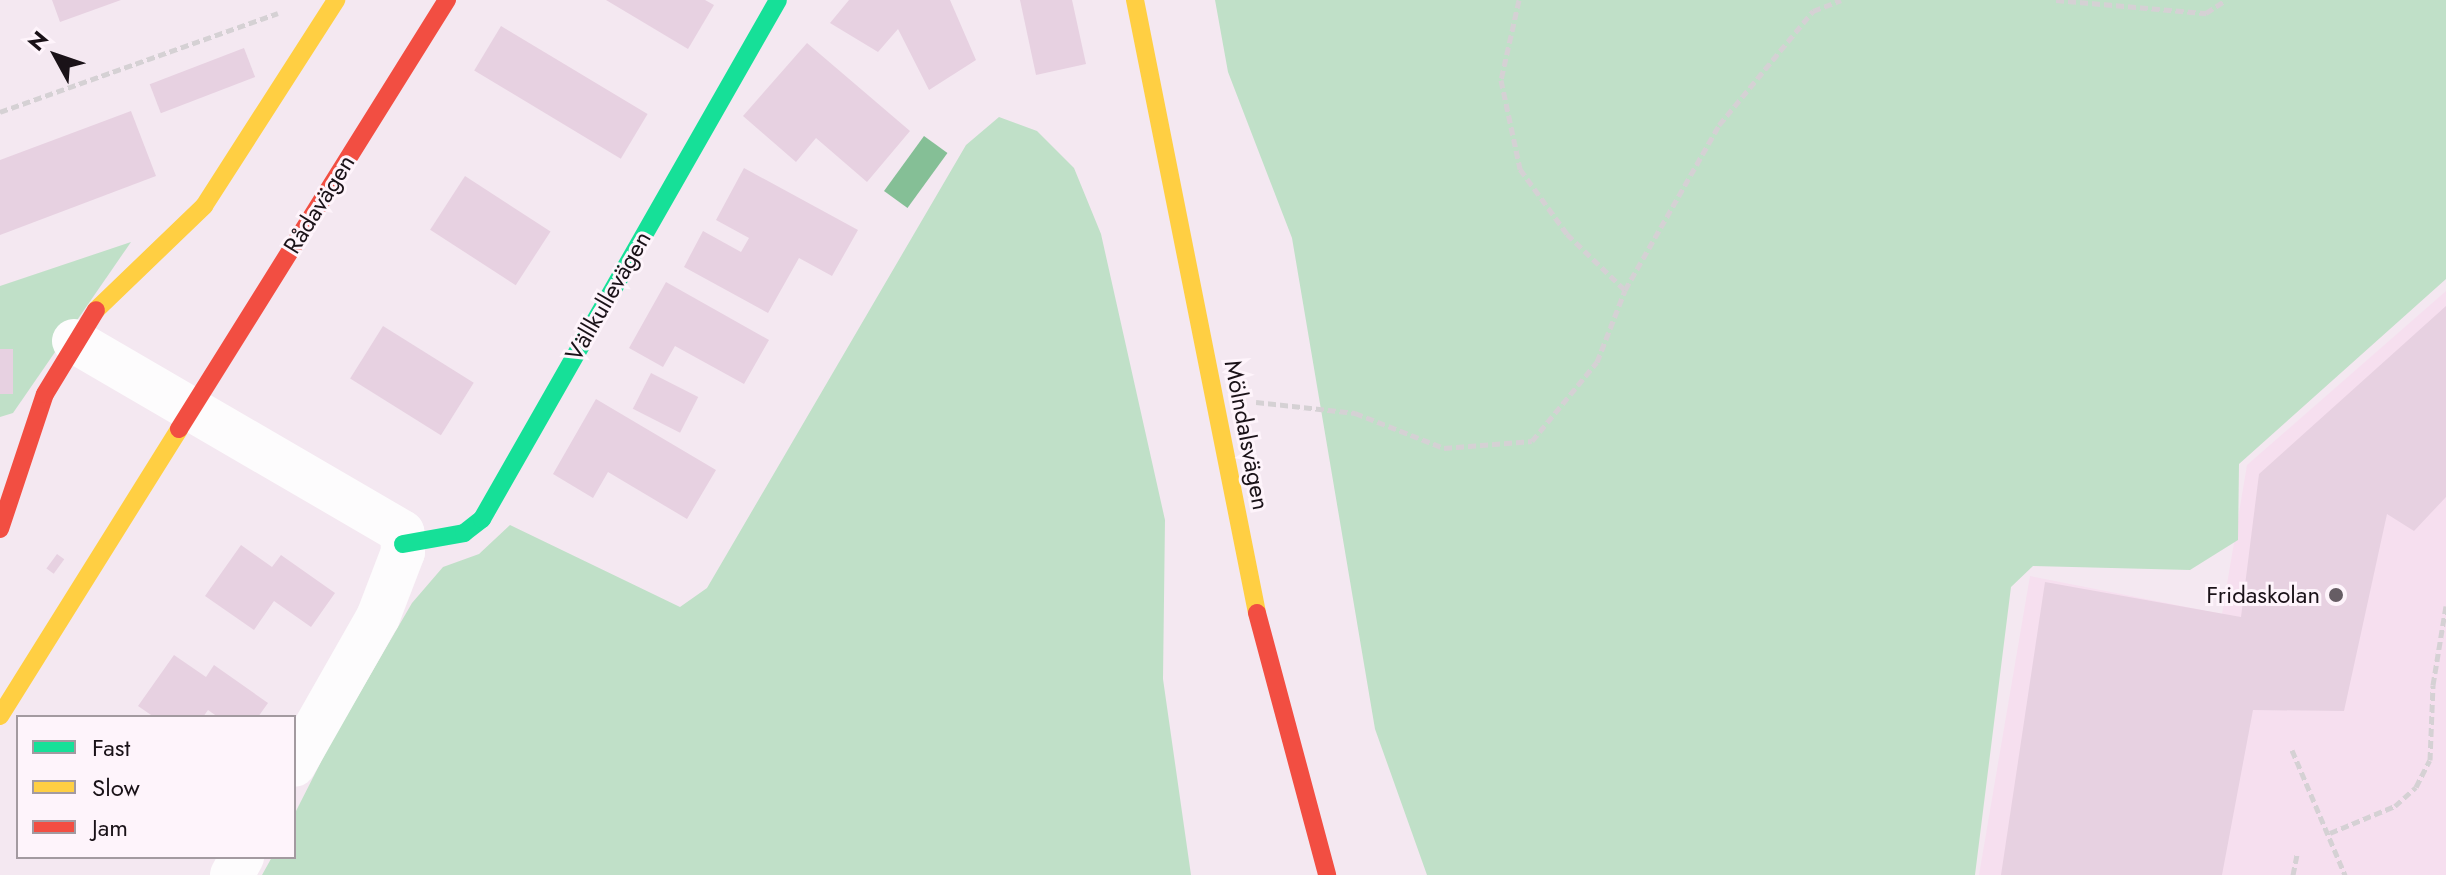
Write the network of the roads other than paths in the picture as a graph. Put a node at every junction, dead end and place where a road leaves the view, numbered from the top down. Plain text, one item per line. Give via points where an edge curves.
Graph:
1 (336, 0) edge
2 (447, 0) edge
3 (778, 0) edge
4 (1135, 0) edge
5 (74, 341) junction
6 (190, 407) junction
7 (0, 529) edge
8 (403, 544) junction
9 (0, 716) edge
10 (296, 761) edge
11 (1327, 875) edge

1 - 5 street via 204,206 106,295
2 - 6 street, Rådavägen
3 - 8 street, Vällkullevägen via 482,519 464,533
4 - 11 street, Mölndalsvägen via 1270,676
5 - 6 street
5 - 7 street via 45,394
6 - 8 street via 383,517 402,532
6 - 9 street, Rådavägen
8 - 10 street via 378,617

